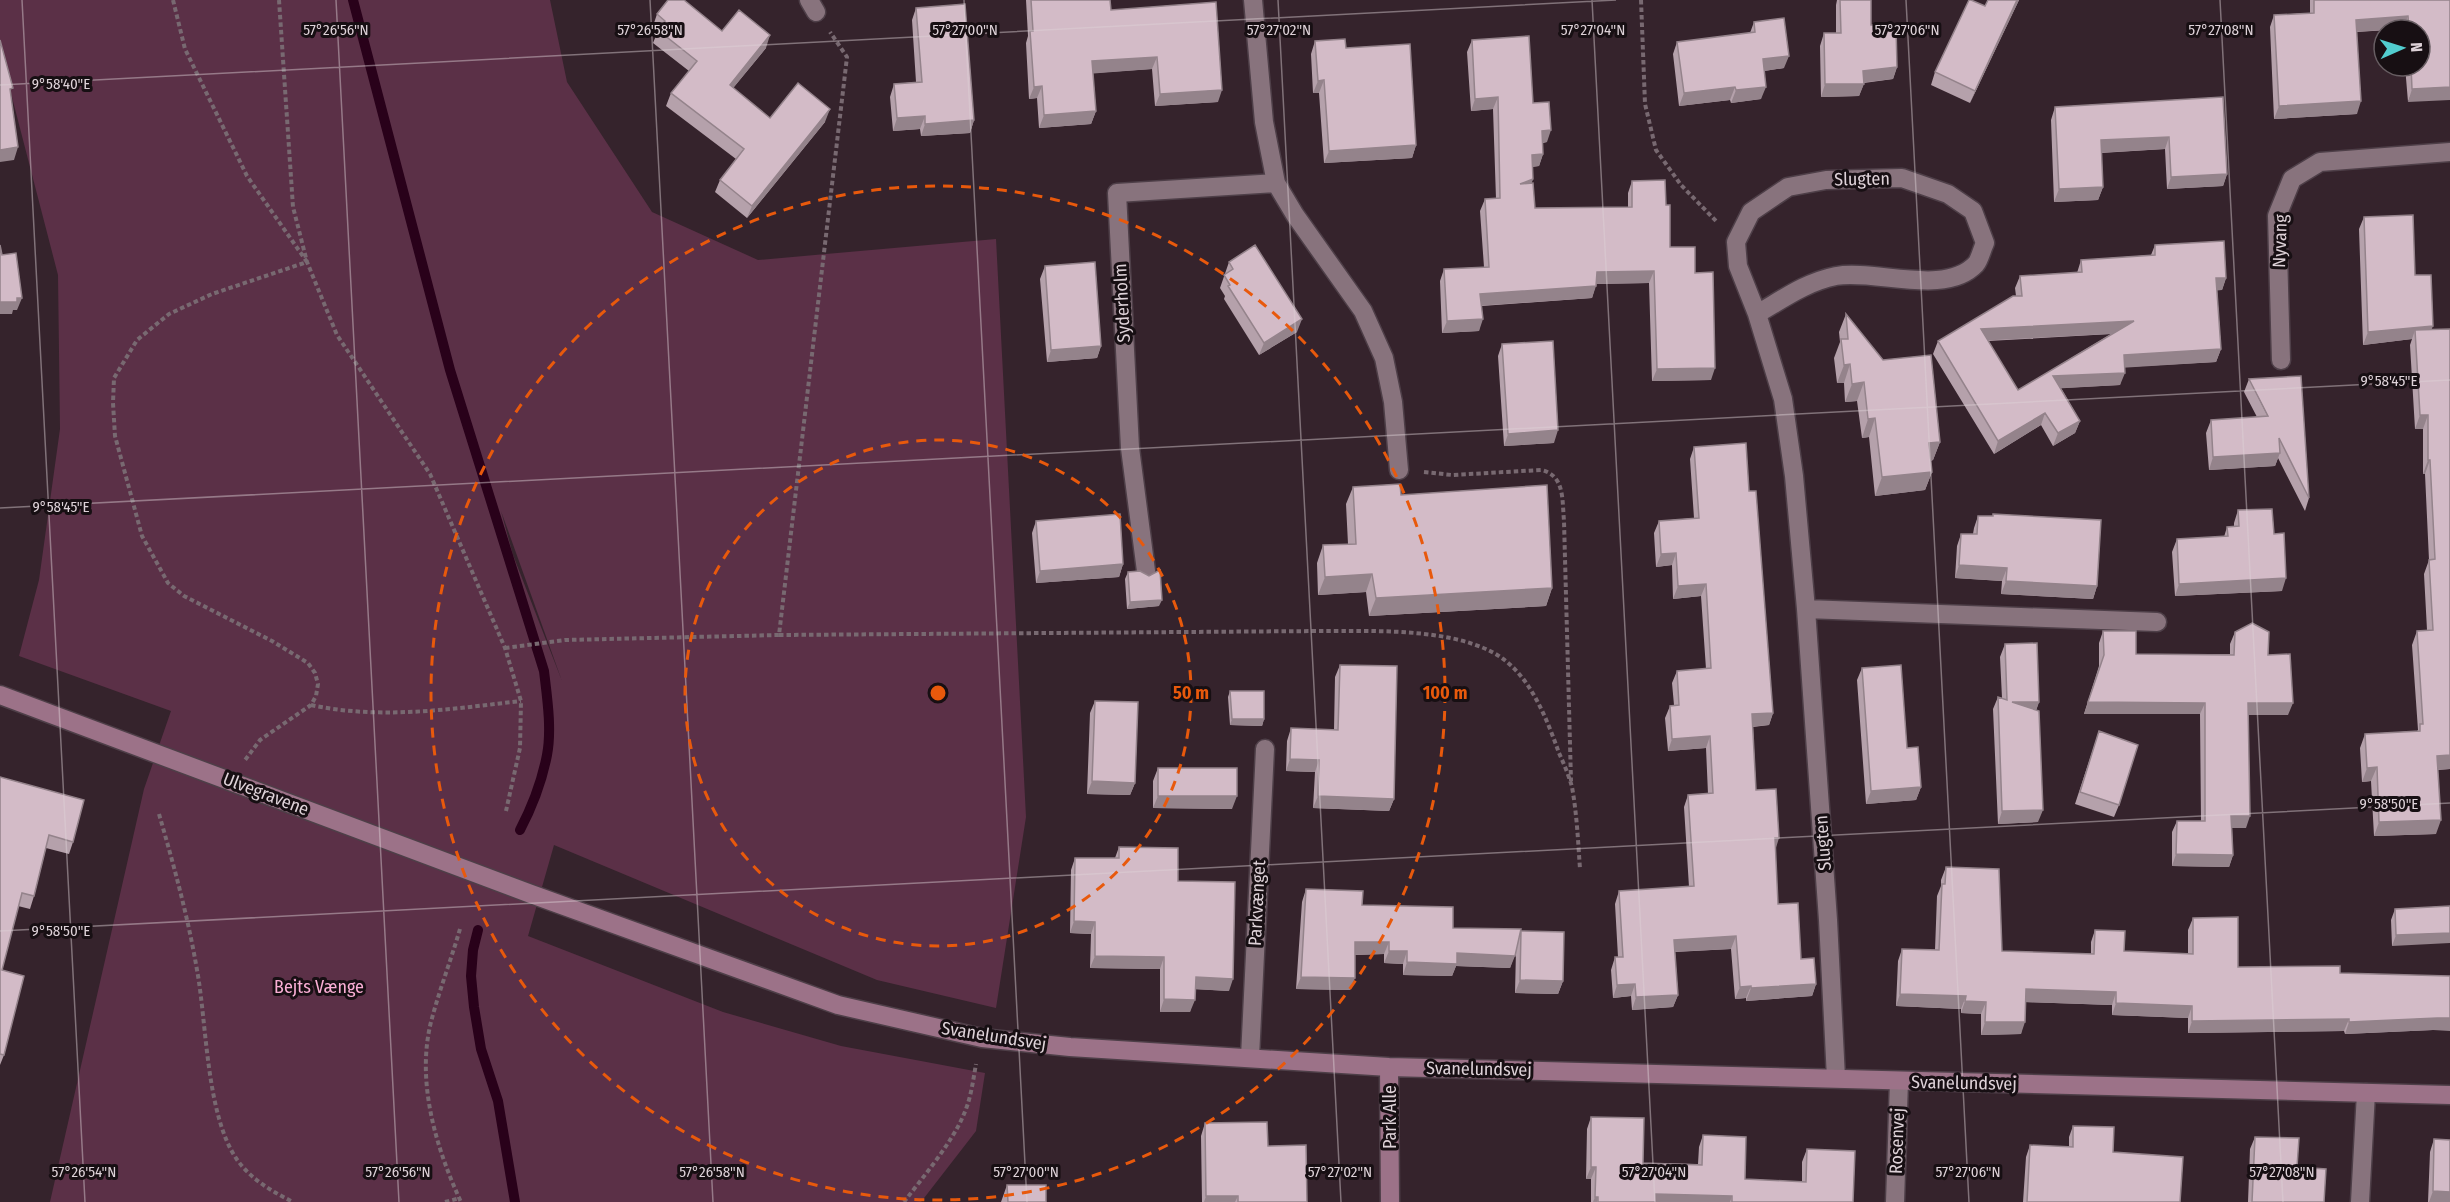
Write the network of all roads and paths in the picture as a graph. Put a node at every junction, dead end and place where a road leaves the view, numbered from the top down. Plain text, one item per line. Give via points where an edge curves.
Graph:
1 (173, 0) edge
2 (279, 0) edge
3 (1254, 0) edge
4 (1641, 0) edge
5 (812, 6) edge
6 (2450, 152) edge
7 (1276, 183) junction
8 (1736, 242) junction
9 (307, 262) junction
10 (1757, 314) junction
11 (2282, 360) dead end
12 (1399, 470) joint
13 (1146, 571) edge
14 (1806, 609) junction
15 (2157, 622) dead end
16 (779, 635) junction
17 (505, 648) junction
18 (0, 695) edge
19 (521, 701) junction
20 (310, 705) junction
21 (1265, 749) dead end
22 (236, 783) junction
23 (1571, 784) junction
24 (506, 811) dead end
25 (159, 814) dead end
26 (1580, 869) dead end
27 (531, 894) joint
28 (460, 929) dead end
29 (982, 1038) junction
30 (1250, 1057) junction
31 (1389, 1067) junction
32 (1836, 1078) junction
33 (1899, 1081) junction
34 (2366, 1093) junction
35 (2450, 1095) edge
36 (460, 1200) edge
37 (293, 1202) edge
38 (445, 1202) edge
39 (904, 1202) edge
40 (1390, 1202) edge
41 (1895, 1202) edge
42 (2360, 1202) edge

1 - 9 path via 185,49 247,176
2 - 9 path via 293,207
3 - 7 street via 1263,122
4 - 8 path via 1645,104 1656,150 1681,185
5 - 16 path via 848,57
6 - 11 street, Nyvang via 2320,162 2292,179 2277,216
7 - 12 street via 1363,311 1384,358 1393,402
7 - 13 street, Syderholm via 1117,193 1130,448
8 - 10 street, Slugten via 1738,266
8 - 10 street, Slugten via 1751,212 1788,187 1826,180 1902,178 1948,194 1973,211 1985,243 1977,263 1964,273 1942,280 1839,276 1810,282
9 - 17 path via 337,335 430,474
9 - 20 path via 212,294 169,314 136,340 114,378 113,403 115,436 142,536 168,583 184,596 308,663 318,684
10 - 14 street, Slugten via 1783,399
12 - 23 path via 1452,475 1541,470 1554,475 1559,483 1564,521
14 - 15 street
14 - 32 street, Slugten
16 - 17 path via 566,640
16 - 23 path via 1321,631 1393,632 1458,639 1494,652 1520,675 1545,714
17 - 19 path
18 - 22 street, Ulvegravene
19 - 20 path via 437,711 361,713
19 - 24 path via 520,748
20 - 22 path via 260,740 245,760
21 - 30 street, Parkvænget
22 - 27 street, Ulvegravene
23 - 26 path
25 - 37 path via 197,970 217,1117 238,1161 267,1189
27 - 29 street, Svanelundsvej via 838,1005
28 - 36 path via 431,1024 426,1078 435,1137
29 - 30 street, Svanelundsvej
29 - 39 path via 965,1113
30 - 31 street, Svanelundsvej
31 - 32 street, Svanelundsvej
31 - 40 street, Park Alle
32 - 33 street, Svanelundsvej
33 - 34 street, Svanelundsvej
33 - 41 street, Rosenvej
34 - 35 street, Svanelundsvej
34 - 42 street
36 - 38 path

